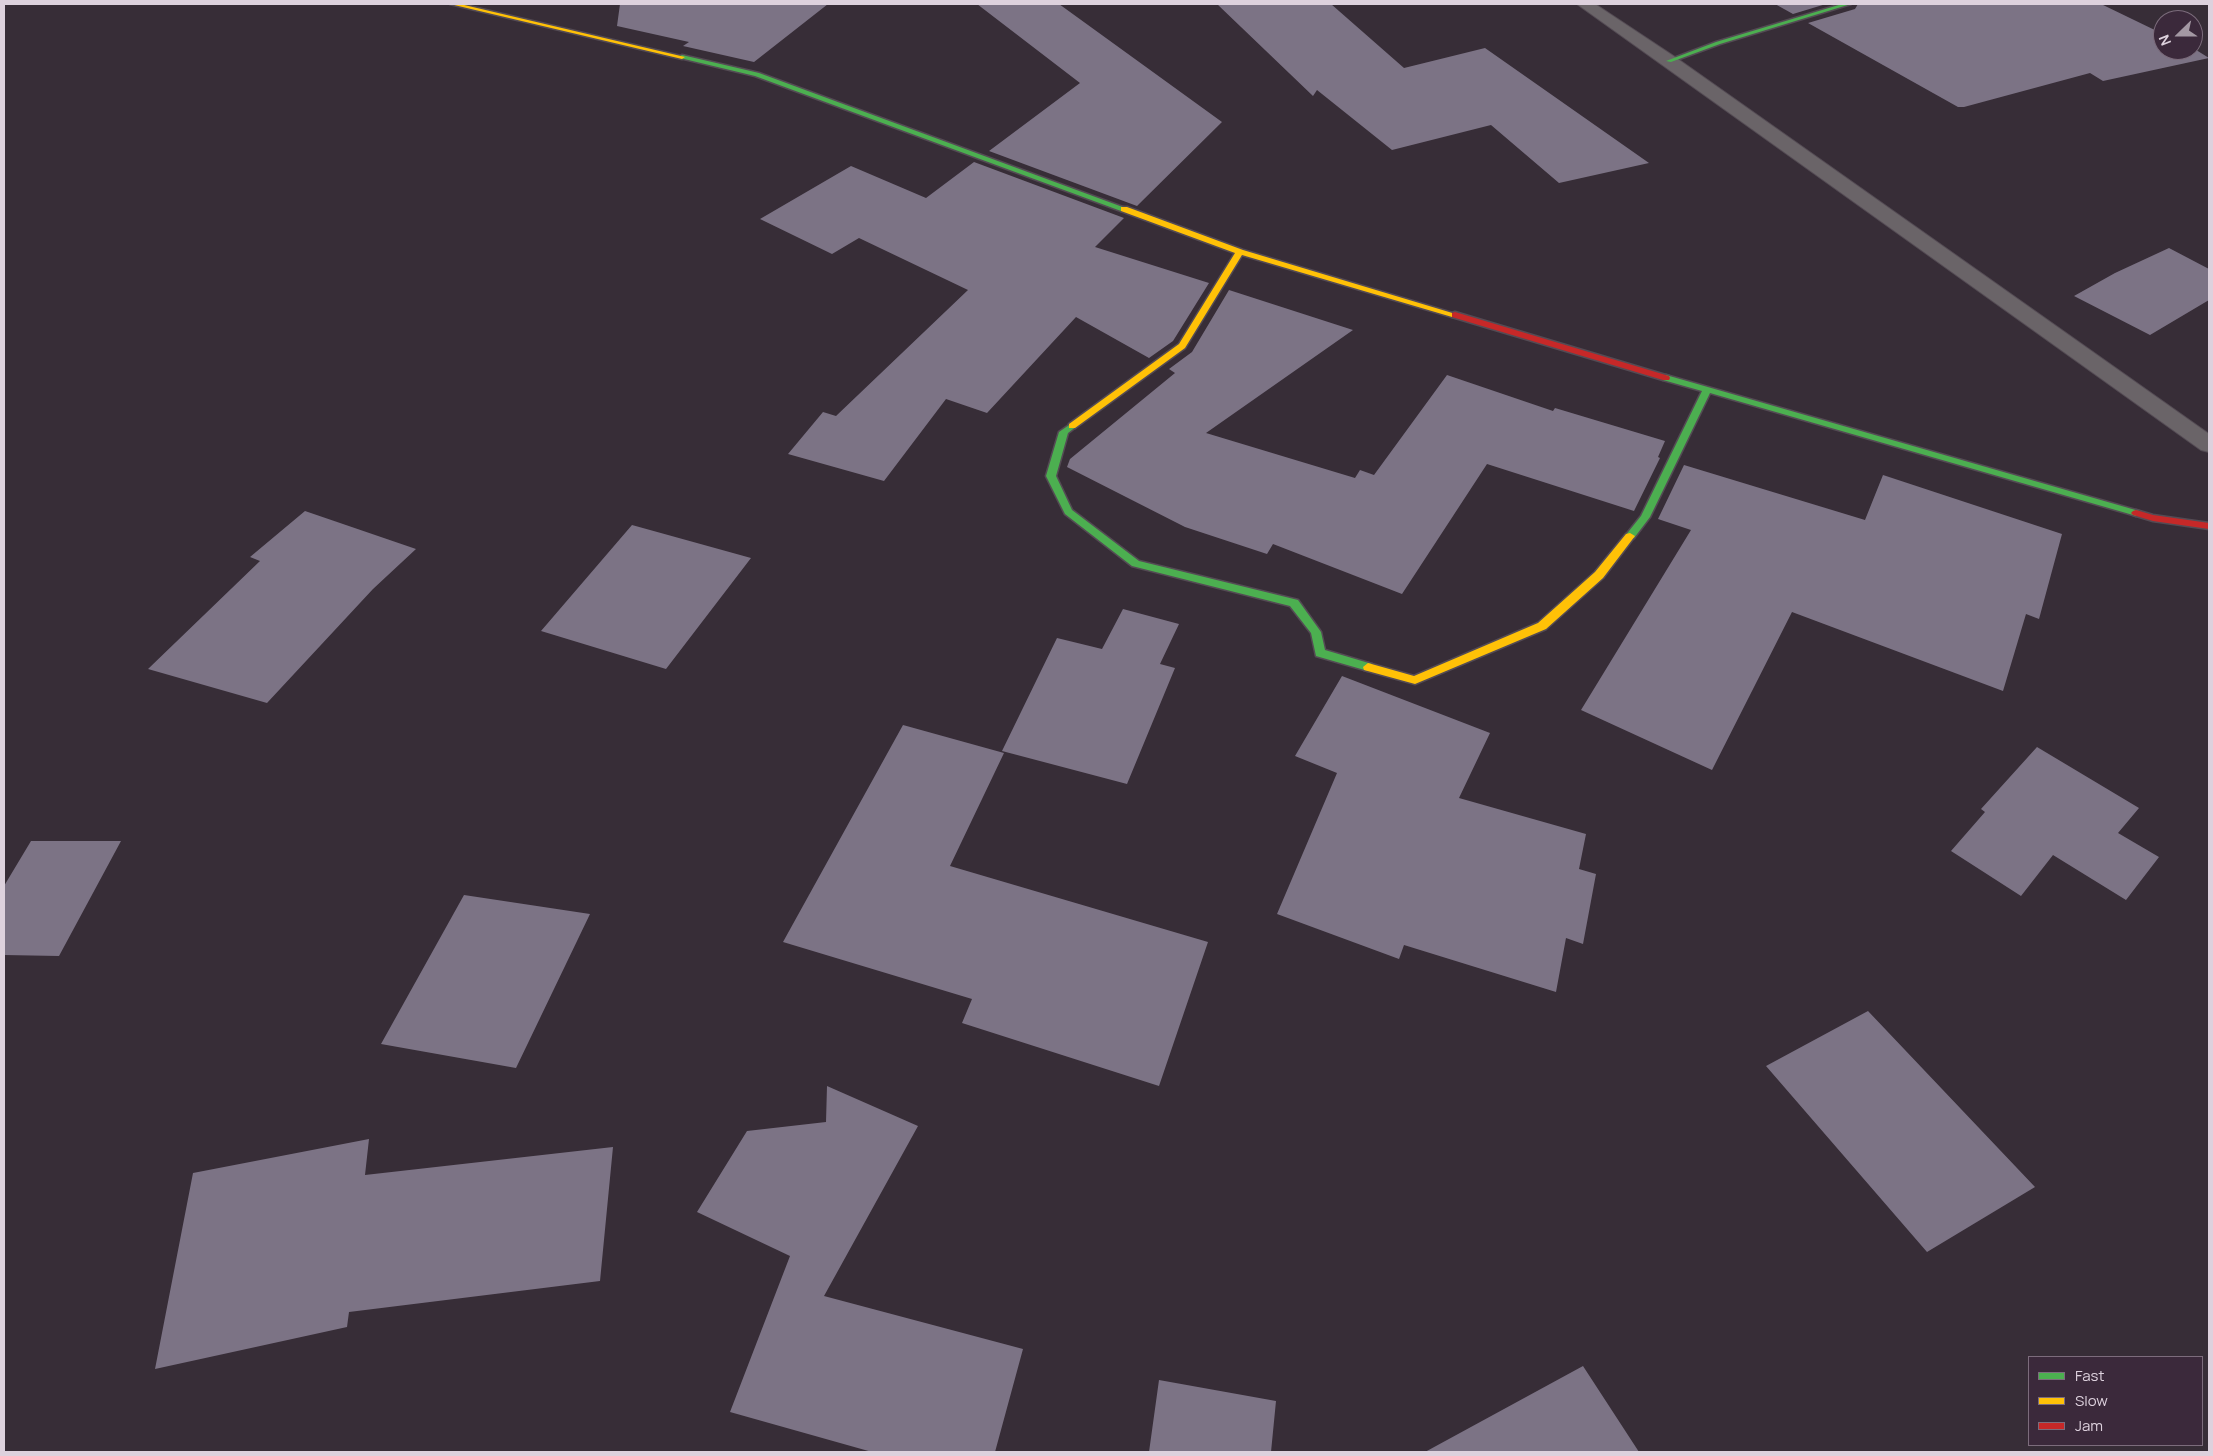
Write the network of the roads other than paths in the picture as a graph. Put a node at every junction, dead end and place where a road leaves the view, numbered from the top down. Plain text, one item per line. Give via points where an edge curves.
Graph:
1 (453, 4) edge
2 (1585, 4) edge
3 (1848, 4) edge
4 (1669, 61) junction
5 (1240, 252) junction
6 (1707, 390) junction
7 (2209, 445) edge
8 (2209, 526) edge

1 - 5 street via 757,74
2 - 4 street
3 - 4 street
4 - 7 street
5 - 6 street
5 - 6 street via 1182,346 1064,432 1051,476 1068,512 1136,564 1294,603 1316,632 1320,653 1415,680 1542,626 1599,575 1646,517
6 - 8 street via 2153,518

